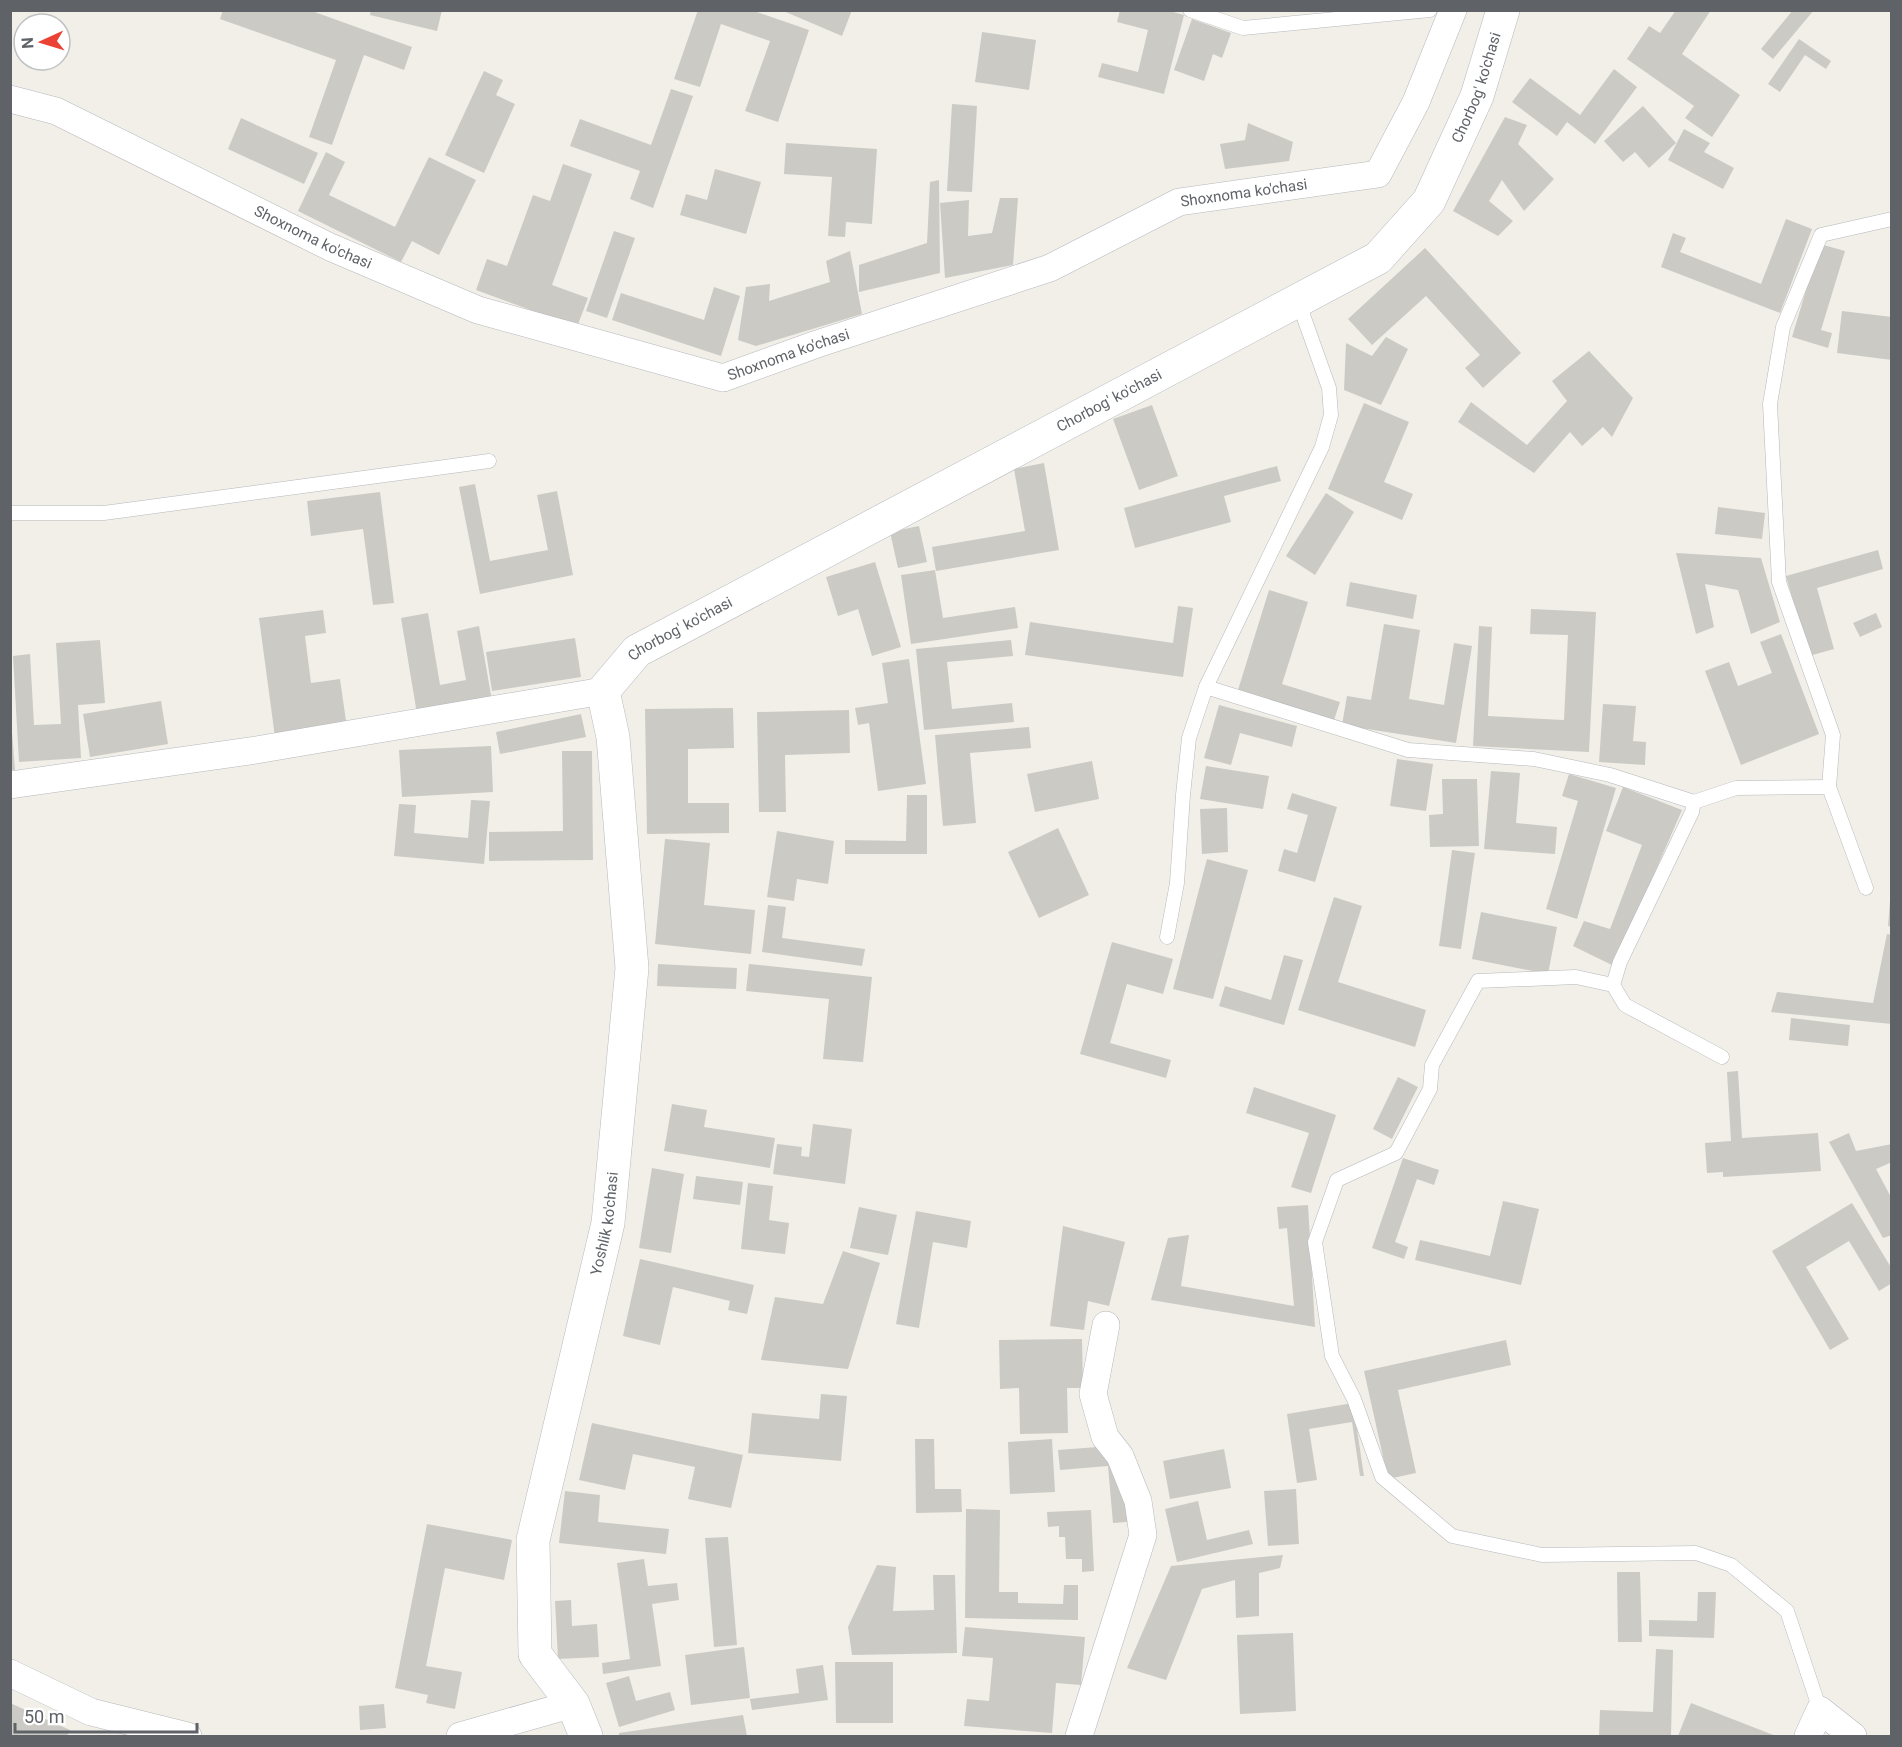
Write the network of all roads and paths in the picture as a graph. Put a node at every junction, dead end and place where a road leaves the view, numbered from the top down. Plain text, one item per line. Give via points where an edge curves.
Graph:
1 (1190, 10) edge
2 (1430, 10) edge
3 (1453, 10) edge
4 (1503, 10) edge
5 (10, 99) edge
6 (1892, 219) edge
7 (1298, 301) junction
8 (489, 461) dead end
9 (10, 513) edge
10 (1206, 687) junction
11 (603, 691) junction
12 (10, 785) edge
13 (1829, 787) junction
14 (1694, 802) junction
15 (1866, 888) dead end
16 (1167, 937) dead end
17 (1613, 985) junction
18 (1722, 1057) dead end
19 (1106, 1325) dead end
20 (10, 1673) edge
21 (573, 1704) junction
22 (1820, 1710) junction
23 (188, 1737) edge
24 (460, 1737) edge
25 (586, 1737) edge
26 (1079, 1737) edge
27 (1808, 1737) edge
28 (1853, 1737) edge

1 - 2 lane via 1243,28
3 - 5 street, Shoxnoma ko'chasi via 1416,102 1378,174 1179,202 1050,268 723,378 478,310 330,247 56,111
4 - 7 street, Chorbog' ko'chasi via 1477,96 1429,201 1378,258
6 - 13 lane via 1821,235 1783,327 1770,404 1779,582 1833,735
7 - 10 lane via 1329,388 1331,415 1322,447
7 - 11 street, Chorbog' ko'chasi via 637,651
8 - 9 lane via 104,513
10 - 14 lane via 1408,750 1534,759 1610,775
10 - 16 lane via 1189,738 1177,883
11 - 12 street via 256,750
11 - 21 street, Yoshlik ko'chasi via 613,737 632,968 608,1223 533,1540 535,1654
13 - 14 lane via 1736,789
13 - 15 lane
14 - 17 lane
17 - 18 lane via 1625,1005
17 - 22 lane via 1576,976 1478,981 1432,1065 1430,1089 1396,1153 1337,1180 1315,1242 1332,1356 1354,1400 1382,1477 1452,1536 1542,1555 1696,1553 1731,1565 1787,1611
19 - 26 street via 1093,1394 1105,1437 1120,1456 1138,1501 1143,1535
20 - 23 street via 91,1712
21 - 24 street
21 - 25 street, Yoshlik ko'chasi
22 - 27 street
22 - 28 street

